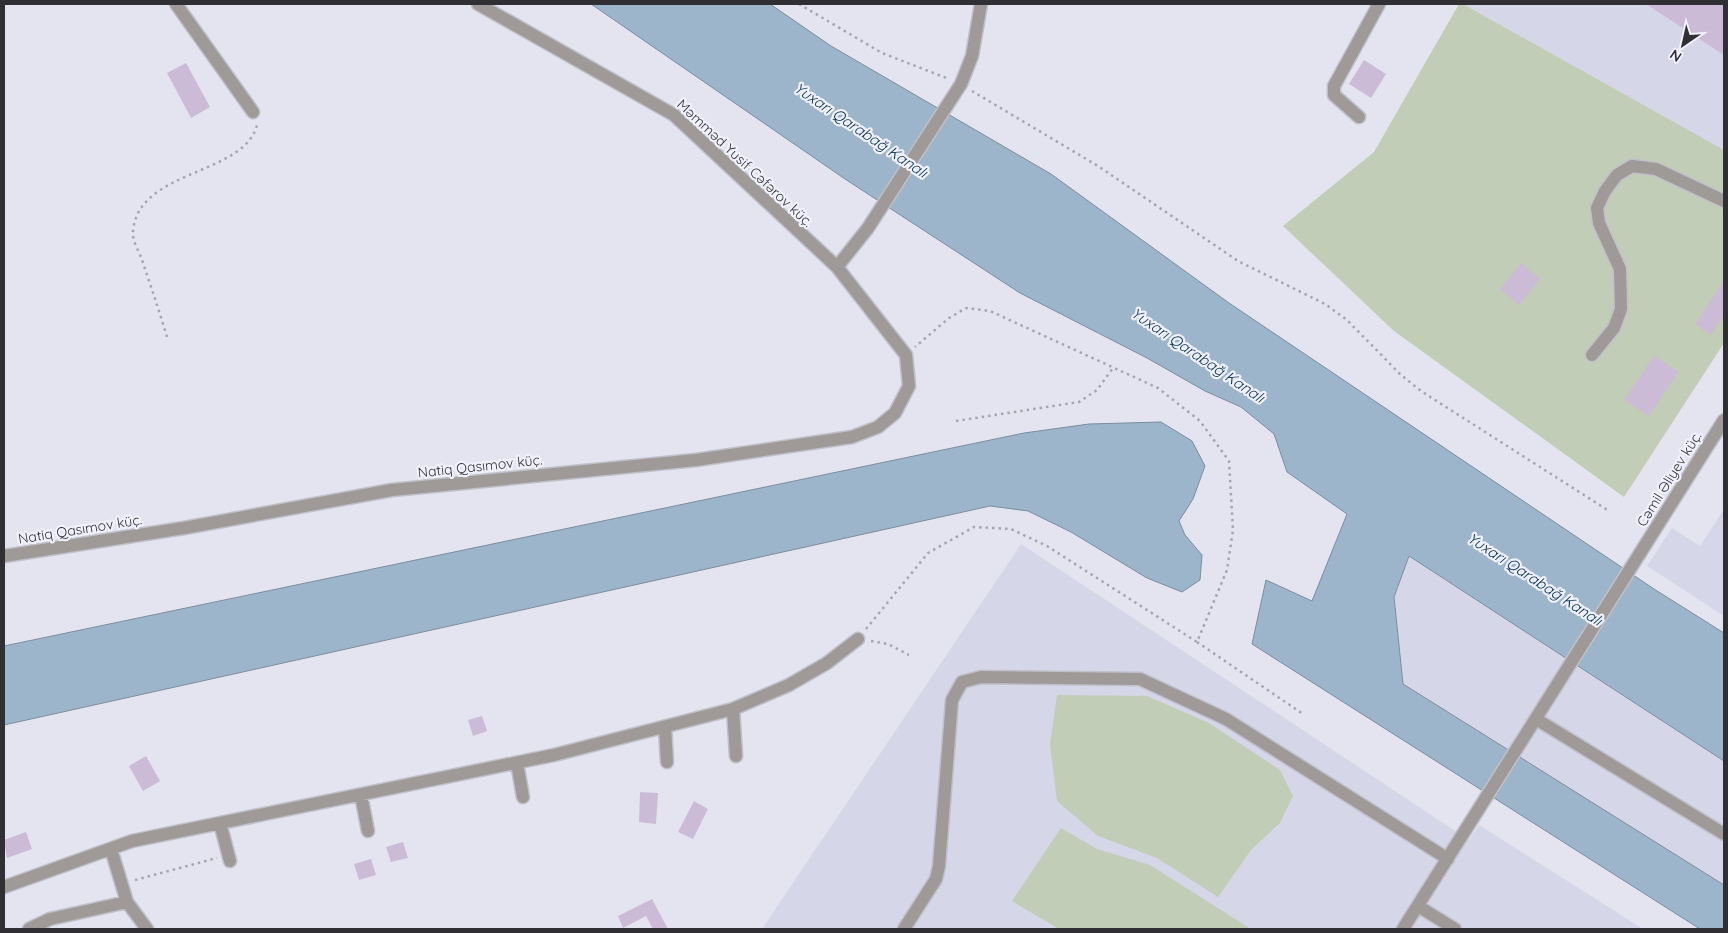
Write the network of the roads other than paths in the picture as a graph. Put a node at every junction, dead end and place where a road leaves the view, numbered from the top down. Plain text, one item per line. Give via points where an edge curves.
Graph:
1 (176, 4) edge
2 (478, 4) edge
3 (981, 4) edge
4 (1379, 4) edge
5 (252, 112) road end
6 (1360, 117) dead end
7 (1724, 201) edge
8 (837, 267) junction
9 (1592, 354) dead end
10 (906, 355) joint
11 (1724, 420) edge
12 (4, 556) edge
13 (858, 639) road end
14 (732, 709) junction
15 (1536, 719) junction
16 (665, 727) junction
17 (736, 756) dead end
18 (667, 762) dead end
19 (517, 763) junction
20 (361, 795) junction
21 (523, 797) dead end
22 (220, 823) junction
23 (368, 831) dead end
24 (1724, 834) edge
25 (111, 849) junction
26 (1448, 859) junction
27 (224, 860) road end
28 (4, 887) edge
29 (127, 902) junction
30 (1418, 906) junction
31 (29, 929) edge
32 (147, 929) edge
33 (904, 929) edge
34 (1403, 929) edge
35 (1455, 929) edge

1 - 5 street
2 - 8 street, Məmməd Yusif Cəfərov küç. via 674,115
3 - 8 street via 972,56 961,84 868,228
4 - 6 street via 1334,86 1334,95
7 - 9 street via 1656,169 1632,166 1617,175 1597,208 1599,223 1620,269 1621,309 1614,328
8 - 10 street, Məmməd Yusif Cəfərov küç.
10 - 12 street, Natiq Qasımov küç. via 909,386 895,413 878,427 852,437 696,460 392,490 184,528
11 - 15 street, Cəmil Əliyev küç.
13 - 14 street via 804,676
14 - 16 street
14 - 17 street
15 - 24 street
15 - 26 street, Cəmil Əliyev küç.
16 - 18 street
16 - 19 street
19 - 20 street
19 - 21 street
20 - 22 street
20 - 23 street
22 - 25 street via 132,841
22 - 27 street
25 - 28 street
25 - 29 street
26 - 30 street, Cəmil Əliyev küç.
26 - 33 street via 1226,720 1140,679 981,676 962,682 952,700 939,866 936,879
29 - 31 street via 50,919
29 - 32 street
30 - 34 street, Cəmil Əliyev küç.
30 - 35 street

